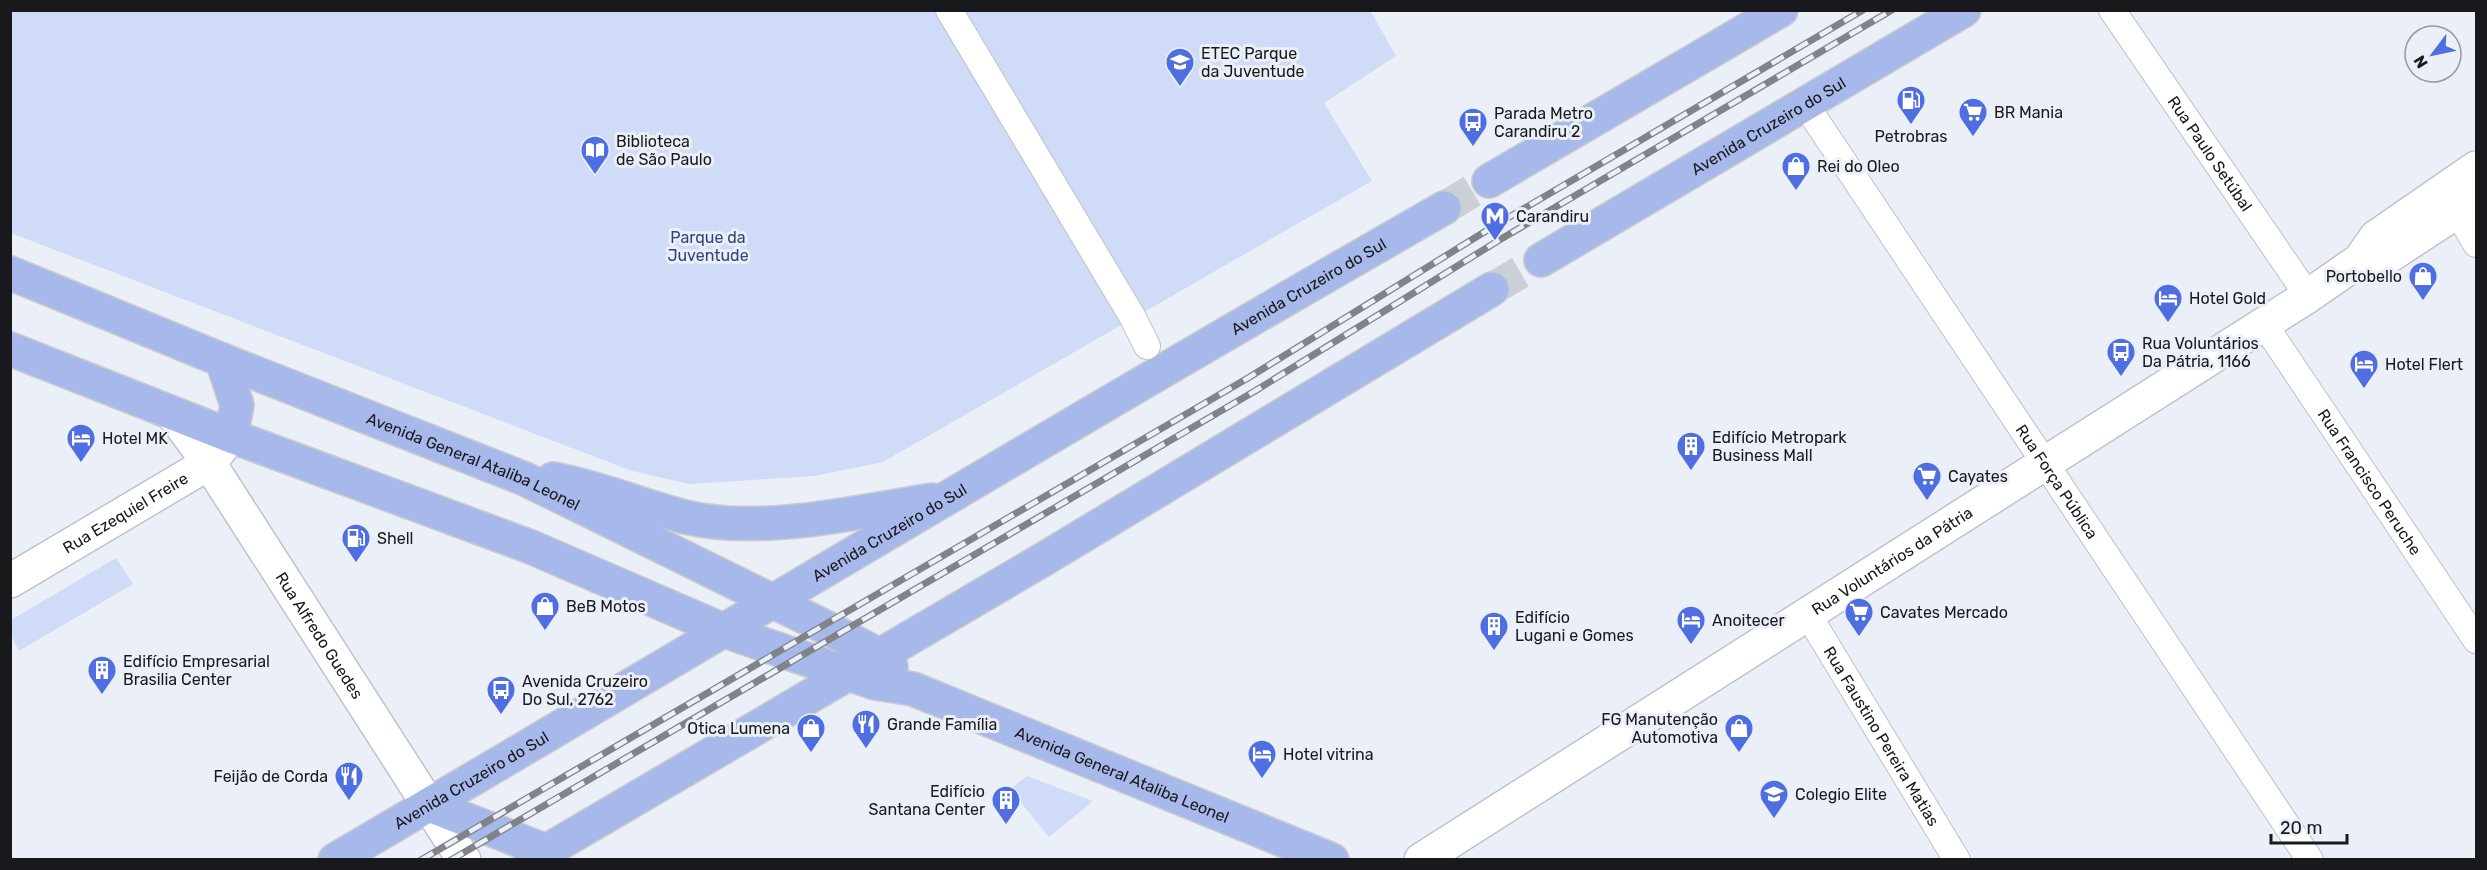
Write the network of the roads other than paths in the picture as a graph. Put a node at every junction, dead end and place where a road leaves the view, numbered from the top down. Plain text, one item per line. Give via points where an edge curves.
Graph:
1 (949, 10) edge
2 (1781, 10) edge
3 (1964, 10) edge
4 (2112, 10) edge
5 (1747, 19) edge
6 (1804, 104) junction
7 (2476, 168) edge
8 (1489, 182) tunnel mouth
9 (2467, 205) edge
10 (1444, 208) tunnel mouth
11 (2476, 244) edge
12 (1541, 260) tunnel mouth
13 (2360, 260) junction
14 (10, 273) edge
15 (1492, 289) tunnel mouth
16 (2308, 296) junction
17 (2264, 324) junction
18 (1146, 346) dead end
19 (10, 349) edge
20 (222, 360) junction
21 (172, 413) junction
22 (231, 436) junction
23 (2046, 462) junction
24 (209, 463) junction
25 (525, 479) junction
26 (948, 497) junction
27 (10, 581) edge
28 (774, 601) junction
29 (1807, 614) junction
30 (725, 631) junction
31 (2476, 640) edge
32 (879, 656) junction
33 (848, 674) junction
34 (913, 689) junction
35 (429, 805) junction
36 (538, 855) edge
37 (335, 860) edge
38 (464, 860) edge
39 (1332, 860) edge
40 (1421, 860) edge
41 (1957, 860) edge
42 (2310, 860) edge

1 - 18 street via 1132,316
2 - 5 main road
3 - 6 main road, Avenida Cruzeiro do Sul
4 - 16 street, Rua Paulo Setúbal
5 - 8 main road
6 - 12 main road, Avenida Cruzeiro do Sul
6 - 23 street, Rua Força Pública
7 - 13 main road, Rua Voluntários da Pátria via 2376,237
9 - 11 street
9 - 13 main road, Rua Voluntários da Pátria via 2389,256
10 - 26 main road, Avenida Cruzeiro do Sul
13 - 16 main road, Rua Voluntários da Pátria
14 - 20 main road, Avenida General Ataliba Leonel
15 - 32 main road
16 - 17 main road, Rua Voluntários da Pátria
17 - 23 main road, Rua Voluntários da Pátria
17 - 31 street, Rua Francisco Peruche
19 - 21 main road, Avenida General Ataliba Leonel
20 - 22 main road via 237,405
20 - 25 main road, Avenida General Ataliba Leonel
21 - 22 main road, Avenida General Ataliba Leonel
21 - 24 main road, Rua Alfredo Guedes
22 - 24 main road, Rua Ezequiel Freire
22 - 30 main road, Avenida General Ataliba Leonel via 531,547
23 - 29 main road, Rua Voluntários da Pátria
23 - 42 street, Rua Força Pública
24 - 27 main road, Rua Ezequiel Freire
24 - 35 main road, Rua Alfredo Guedes
25 - 26 main road via 580,484 687,517 742,523 808,519
25 - 28 main road, Avenida General Ataliba Leonel
26 - 28 main road, Avenida Cruzeiro do Sul
28 - 30 main road, Avenida Cruzeiro do Sul
28 - 32 main road, Avenida General Ataliba Leonel
29 - 40 main road, Rua Voluntários da Pátria
29 - 41 street, Rua Faustino Pereira Matias
30 - 33 main road, Avenida General Ataliba Leonel
30 - 35 main road, Avenida Cruzeiro do Sul
32 - 33 main road
32 - 34 main road, Avenida General Ataliba Leonel
33 - 34 main road, Avenida General Ataliba Leonel
33 - 36 main road
34 - 39 main road, Avenida General Ataliba Leonel
35 - 36 main road
35 - 37 main road, Avenida Cruzeiro do Sul
35 - 38 main road, Rua Alfredo Guedes

